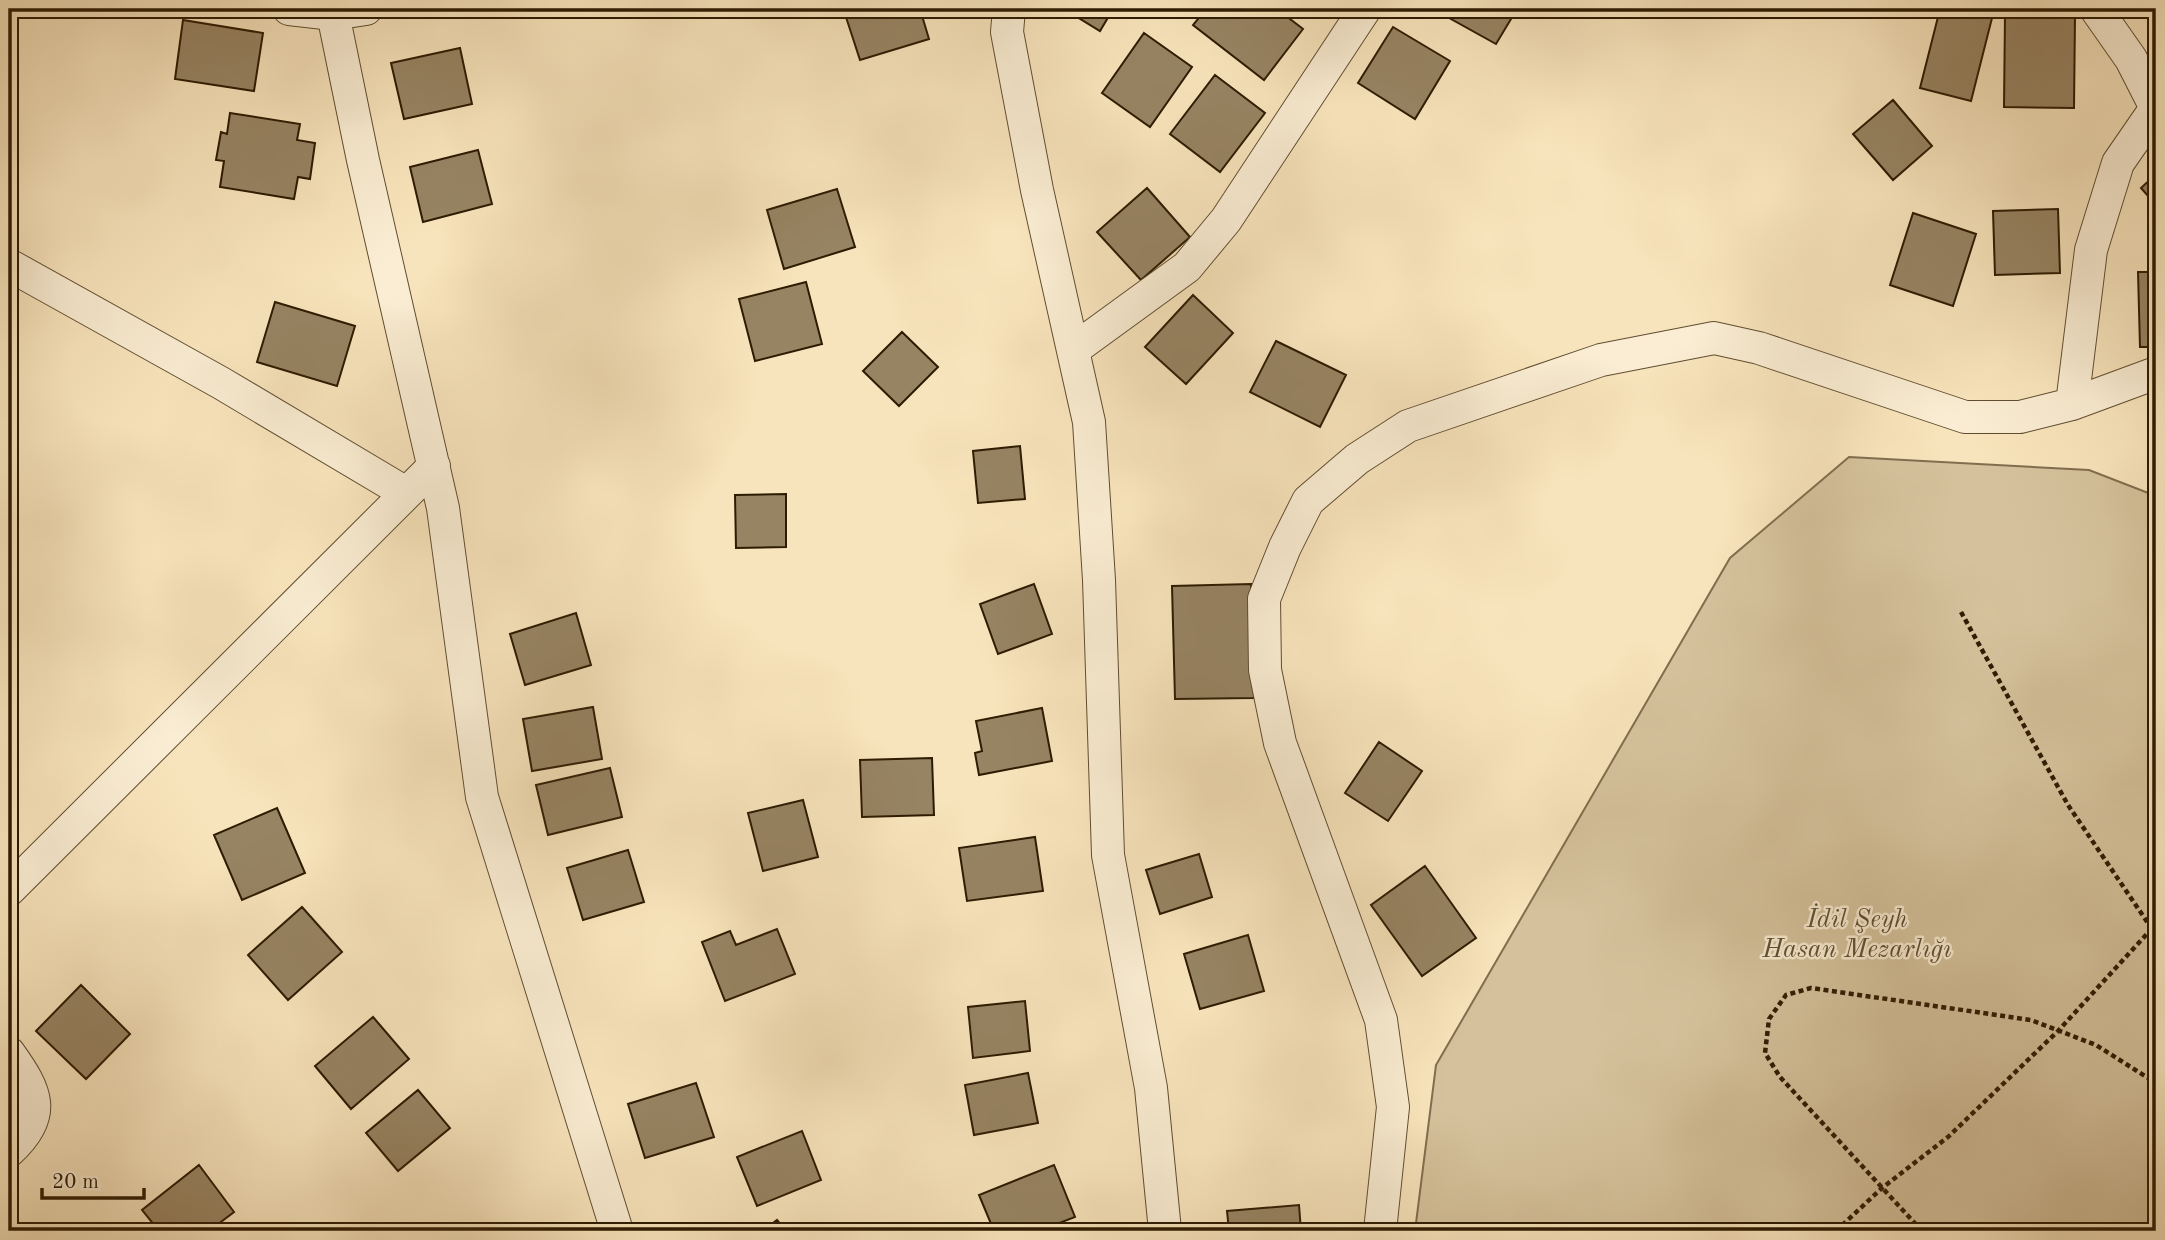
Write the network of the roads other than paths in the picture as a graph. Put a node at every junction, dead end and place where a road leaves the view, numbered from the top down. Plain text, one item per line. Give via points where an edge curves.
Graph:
1 (289, 9) edge
2 (366, 9) edge
3 (1009, 9) edge
4 (1365, 9) edge
5 (2096, 9) edge
6 (333, 11) edge
7 (2156, 108) edge
8 (9, 265) edge
9 (1073, 350) junction
10 (2156, 373) edge
11 (2072, 404) junction
12 (434, 466) junction
13 (406, 493) junction
14 (9, 890) edge
15 (9, 1053) edge
16 (9, 1152) edge
17 (617, 1231) edge
18 (1165, 1231) edge
19 (1380, 1231) edge

1 - 6 street
2 - 6 street
3 - 9 street via 1007,32
4 - 9 street via 1233,210 1187,267
5 - 7 street via 2131,59
6 - 12 street
7 - 11 street via 2118,163 2091,250
8 - 13 street via 222,383
9 - 18 street via 1089,422 1108,855 1151,1088
10 - 11 street
11 - 19 street via 2020,417 1965,417 1759,348 1714,338 1601,360 1408,426 1308,501 1264,599 1265,670 1280,743 1381,1020 1393,1107
12 - 13 street
12 - 17 street via 482,797
13 - 14 street
15 - 16 street via 30,1083 36,1108 24,1138

